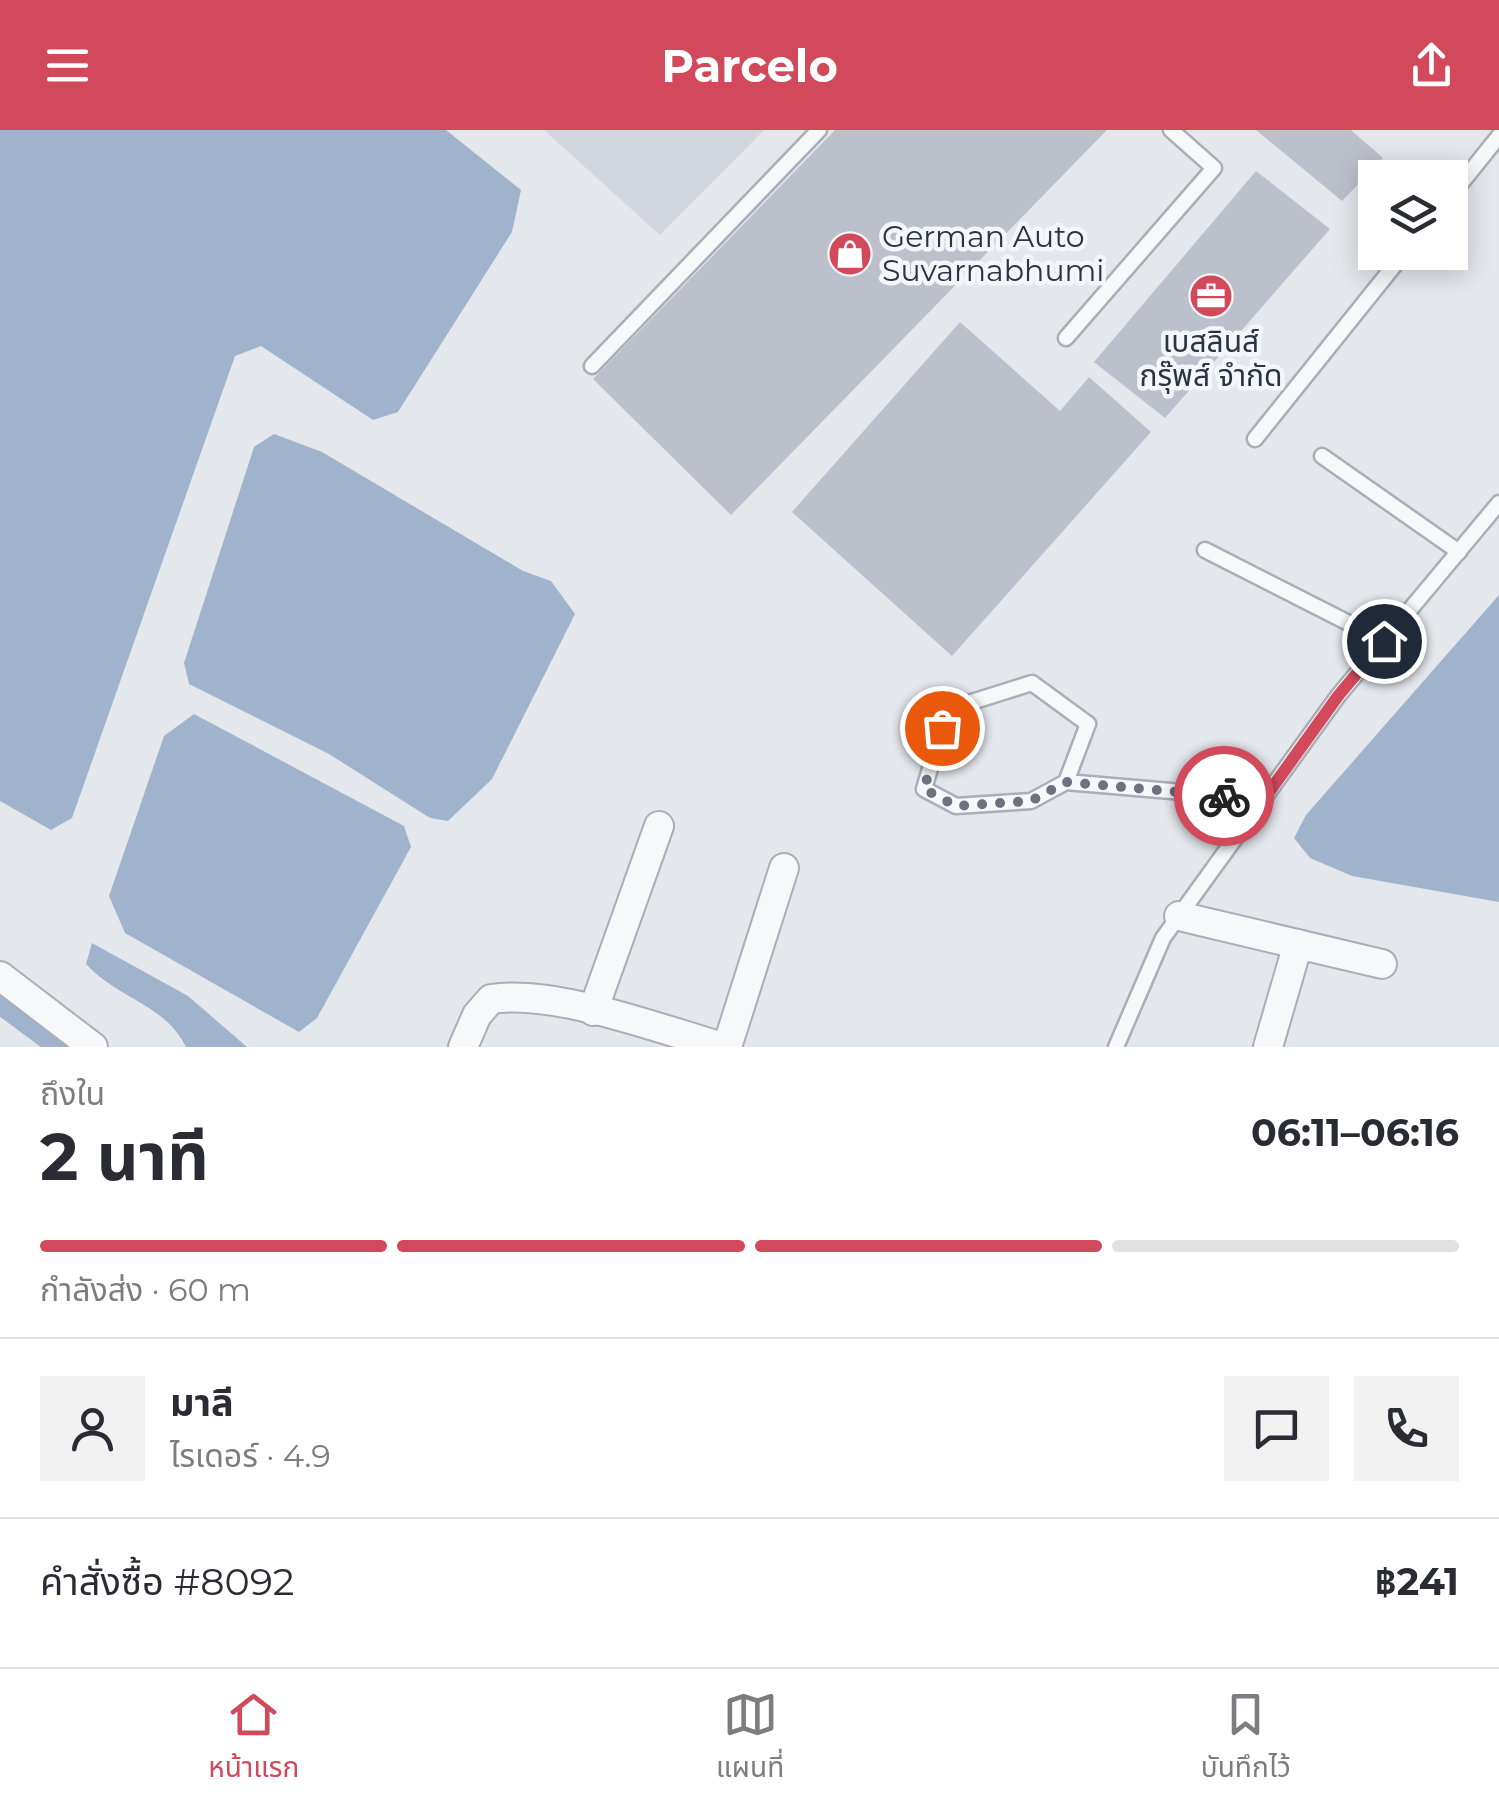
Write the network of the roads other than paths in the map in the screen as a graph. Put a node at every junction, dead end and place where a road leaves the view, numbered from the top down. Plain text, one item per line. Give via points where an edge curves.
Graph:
1 (819, 130) edge
2 (1171, 130) edge
3 (1499, 136) edge
4 (1468, 175) edge
5 (1390, 270) edge
6 (1066, 338) dead end
7 (592, 366) dead end
8 (1255, 438) dead end
9 (1322, 456) dead end
10 (1499, 503) edge
11 (1205, 550) dead end
12 (1459, 552) junction
13 (1384, 641) junction
14 (1066, 782) junction
15 (1264, 799) junction
16 (659, 826) dead end
17 (784, 868) dead end
18 (1179, 916) junction
19 (1298, 944) junction
20 (1382, 964) dead end
21 (0, 976) edge
22 (593, 1010) junction
23 (92, 1047) edge
24 (462, 1047) edge
25 (725, 1047) edge
26 (1116, 1047) edge
27 (1268, 1047) edge

1 - 7 lane
2 - 6 lane via 1214,168
3 - 4 lane
5 - 8 lane
9 - 12 lane
10 - 12 lane
11 - 13 lane
12 - 13 lane
13 - 15 lane
14 - 14 lane via 1031,801 956,806 924,789 942,728 962,705 1032,683 1088,724
14 - 15 lane
15 - 18 lane
16 - 22 street
17 - 25 street
18 - 19 street
18 - 26 lane
19 - 20 street
19 - 27 street
21 - 23 street
22 - 24 street via 514,996 491,999
22 - 25 street

